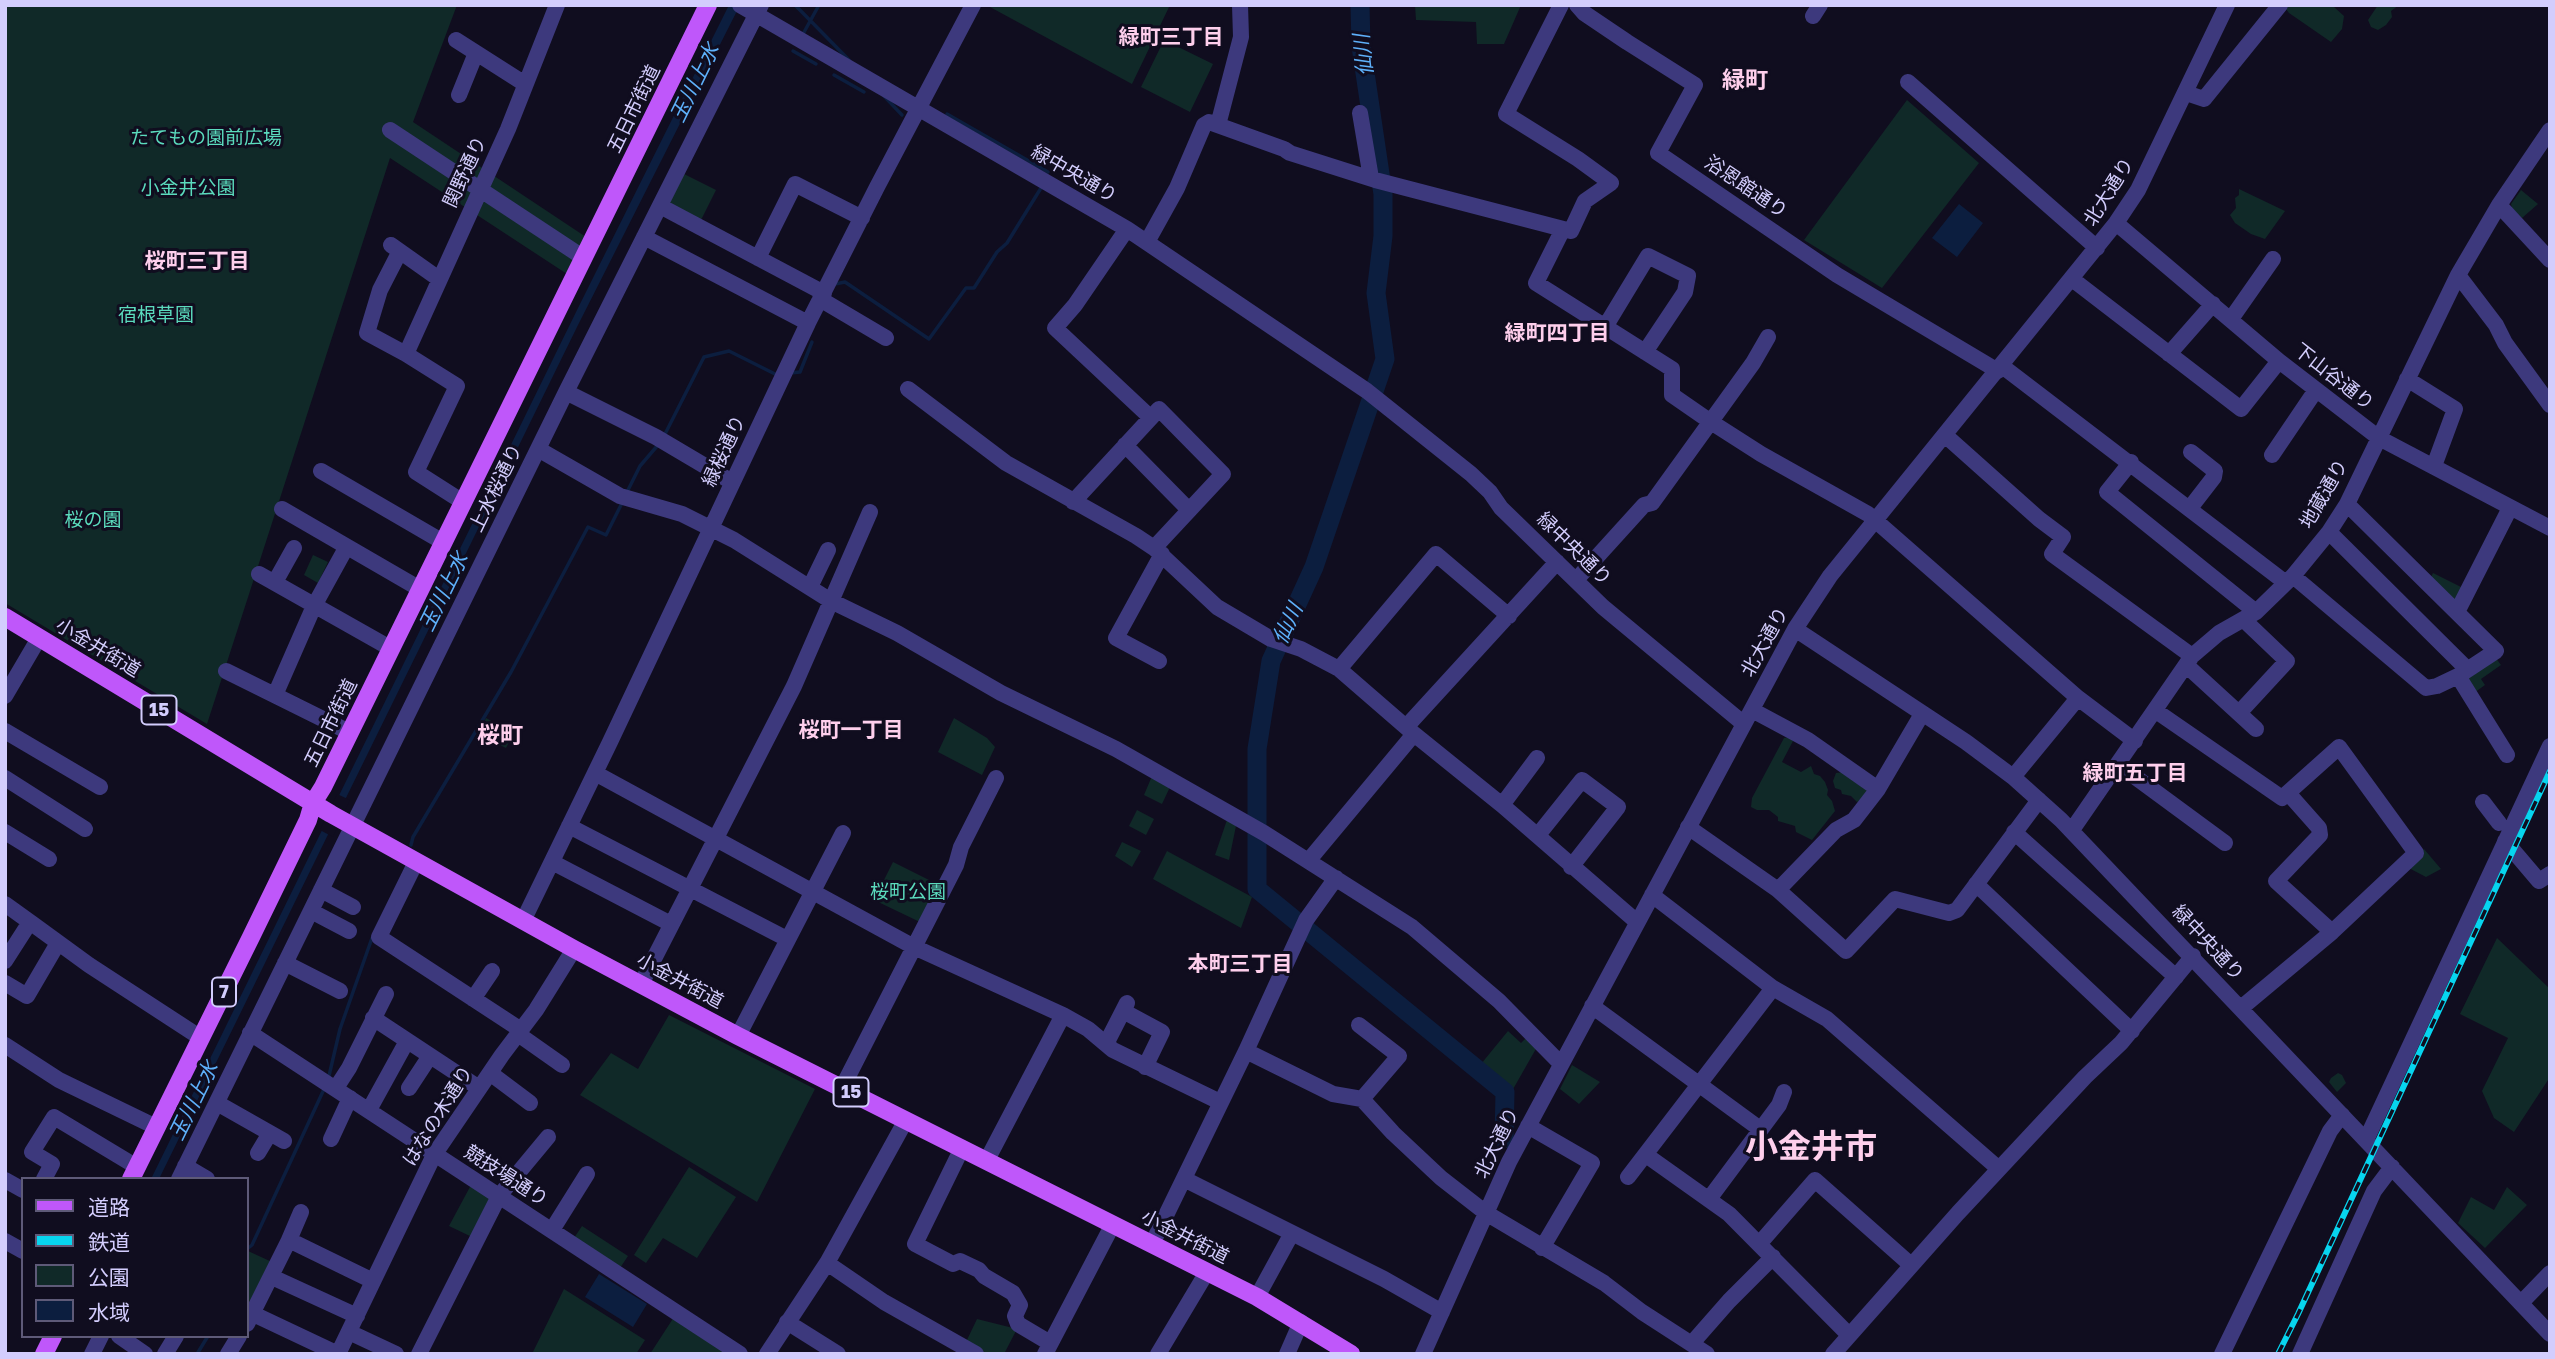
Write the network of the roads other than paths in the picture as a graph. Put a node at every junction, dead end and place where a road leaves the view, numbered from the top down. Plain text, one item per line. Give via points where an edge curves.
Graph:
1 (557, 5) edge
2 (708, 5) edge
3 (973, 5) edge
4 (1240, 5) edge
5 (1561, 5) edge
6 (1577, 5) edge
7 (2227, 5) edge
8 (2280, 5) edge
9 (752, 9) edge
10 (456, 40) dead end
11 (476, 53) junction
12 (1908, 82) dead end
13 (525, 85) junction
14 (2186, 93) junction
15 (459, 94) dead end
16 (918, 109) junction
17 (1360, 113) dead end
18 (1218, 125) junction
19 (390, 130) dead end
20 (2550, 130) edge
21 (1378, 180) junction
22 (481, 191) junction
23 (2499, 205) junction
24 (660, 206) junction
25 (862, 218) junction
26 (2116, 223) junction
27 (1127, 229) junction
28 (1563, 229) junction
29 (644, 237) junction
30 (1147, 242) junction
31 (2097, 248) junction
32 (584, 258) junction
33 (758, 258) junction
34 (2273, 259) dead end
35 (2550, 260) edge
36 (2458, 275) junction
37 (439, 279) junction
38 (2072, 279) junction
39 (822, 296) junction
40 (2213, 304) junction
41 (2231, 319) junction
42 (808, 323) junction
43 (1605, 327) junction
44 (1768, 337) dead end
45 (886, 338) dead end
46 (1645, 352) junction
47 (406, 354) junction
48 (2169, 354) junction
49 (2279, 361) junction
50 (2000, 368) junction
51 (2407, 379) junction
52 (908, 389) dead end
53 (2316, 390) junction
54 (566, 392) junction
55 (2550, 405) edge
56 (1150, 417) junction
57 (1711, 422) junction
58 (1946, 436) junction
59 (2379, 438) junction
60 (1125, 445) junction
61 (538, 449) junction
62 (2191, 452) dead end
63 (2272, 455) dead end
64 (2131, 462) junction
65 (2434, 466) junction
66 (321, 471) dead end
67 (732, 482) junction
68 (463, 502) junction
69 (1073, 502) junction
70 (2347, 504) junction
71 (2190, 508) junction
72 (2510, 508) junction
73 (282, 509) dead end
74 (1189, 510) junction
75 (870, 512) dead end
76 (1877, 521) junction
77 (710, 528) junction
78 (2550, 528) edge
79 (2329, 533) junction
80 (443, 542) junction
81 (294, 548) dead end
82 (346, 548) junction
83 (828, 550) dead end
84 (1158, 551) junction
85 (1557, 562) junction
86 (259, 574) dead end
87 (1576, 580) junction
88 (2290, 580) junction
89 (275, 582) junction
90 (810, 587) junction
91 (420, 589) junction
92 (831, 601) junction
93 (314, 606) junction
94 (2457, 612) junction
95 (1508, 616) junction
96 (2250, 616) junction
97 (5, 617) edge
98 (1795, 629) junction
99 (39, 638) junction
100 (390, 648) junction
101 (1159, 661) dead end
102 (2189, 661) junction
103 (1339, 669) junction
104 (226, 671) dead end
105 (2463, 673) junction
106 (6, 692) edge
107 (275, 695) junction
108 (2078, 698) junction
109 (2156, 711) junction
110 (2239, 713) junction
111 (1922, 714) junction
112 (1748, 717) junction
113 (2256, 729) dead end
114 (5, 731) edge
115 (1410, 731) junction
116 (349, 732) junction
117 (2135, 741) junction
118 (2550, 746) edge
119 (2507, 755) dead end
120 (1537, 758) dead end
121 (2119, 765) junction
122 (595, 773) junction
123 (2013, 777) junction
124 (5, 778) edge
125 (996, 778) dead end
126 (100, 787) dead end
127 (1878, 789) junction
128 (2288, 793) junction
129 (2039, 800) junction
130 (2483, 802) dead end
131 (313, 803) junction
132 (1502, 805) junction
133 (2499, 823) dead end
134 (569, 826) junction
135 (353, 827) junction
136 (1688, 827) junction
137 (85, 829) dead end
138 (2072, 830) junction
139 (5, 832) edge
140 (2014, 832) junction
141 (1538, 835) junction
142 (715, 839) junction
143 (842, 840) dead end
144 (2505, 841) junction
145 (2225, 843) dead end
146 (49, 859) dead end
147 (1309, 860) junction
148 (416, 862) junction
149 (552, 862) junction
150 (1571, 867) junction
151 (2550, 874) edge
152 (1336, 878) junction
153 (1976, 884) junction
154 (689, 889) junction
155 (321, 890) junction
156 (1778, 890) junction
157 (812, 892) junction
158 (1652, 895) junction
159 (5, 904) edge
160 (353, 907) dead end
161 (311, 911) junction
162 (523, 921) junction
163 (30, 922) junction
164 (1637, 922) junction
165 (671, 924) junction
166 (349, 931) dead end
167 (2332, 932) junction
168 (788, 939) junction
169 (58, 943) junction
170 (914, 947) junction
171 (573, 949) junction
172 (2193, 956) junction
173 (5, 961) edge
174 (285, 963) junction
175 (492, 971) dead end
176 (2176, 977) junction
177 (5, 983) edge
178 (641, 984) junction
179 (1773, 988) junction
180 (340, 991) dead end
181 (386, 995) dead end
182 (473, 999) junction
183 (1592, 1006) junction
184 (2241, 1009) junction
185 (1063, 1014) junction
186 (373, 1018) junction
187 (1359, 1025) dead end
188 (2132, 1031) junction
189 (519, 1032) junction
190 (250, 1033) junction
191 (738, 1036) junction
192 (201, 1038) junction
193 (407, 1041) junction
194 (1106, 1044) junction
195 (5, 1045) edge
196 (1246, 1051) junction
197 (430, 1056) junction
198 (1561, 1064) junction
199 (562, 1065) dead end
200 (1145, 1067) junction
201 (490, 1073) junction
202 (331, 1085) junction
203 (1699, 1085) junction
204 (409, 1088) dead end
205 (480, 1088) junction
206 (842, 1088) junction
207 (1784, 1092) dead end
208 (350, 1098) junction
209 (1362, 1099) junction
210 (1220, 1101) junction
211 (530, 1102) dead end
212 (216, 1103) junction
213 (369, 1110) junction
214 (2342, 1115) junction
215 (906, 1120) junction
216 (1528, 1126) junction
217 (156, 1128) junction
218 (1760, 1129) junction
219 (548, 1137) dead end
220 (331, 1139) dead end
221 (2366, 1140) junction
222 (962, 1148) junction
223 (258, 1153) dead end
224 (434, 1155) junction
225 (1646, 1155) junction
226 (988, 1160) junction
227 (2392, 1167) junction
228 (1998, 1169) junction
229 (182, 1172) edge
230 (134, 1173) edge
231 (587, 1174) dead end
232 (45, 1177) edge
233 (200, 1177) edge
234 (1628, 1177) dead end
235 (1184, 1179) junction
236 (5, 1180) edge
237 (21, 1189) edge
238 (499, 1196) junction
239 (1709, 1199) junction
240 (301, 1212) dead end
241 (1486, 1213) junction
242 (1113, 1224) junction
243 (552, 1230) junction
244 (1292, 1233) junction
245 (289, 1240) junction
246 (5, 1241) edge
247 (1760, 1243) junction
248 (1152, 1244) junction
249 (1542, 1248) junction
250 (21, 1250) edge
251 (1773, 1257) junction
252 (827, 1263) junction
253 (1911, 1265) junction
254 (1207, 1272) junction
255 (2550, 1273) edge
256 (272, 1277) junction
257 (373, 1281) junction
258 (1257, 1297) junction
259 (2521, 1303) junction
260 (1442, 1312) junction
261 (249, 1316) edge
262 (357, 1316) junction
263 (787, 1322) junction
264 (1300, 1322) junction
265 (349, 1332) junction
266 (2550, 1334) edge
267 (1849, 1335) junction
268 (52, 1338) edge
269 (100, 1338) edge
270 (122, 1338) edge
271 (176, 1338) edge
272 (238, 1338) edge
273 (1693, 1342) junction
274 (1048, 1349) edge
275 (44, 1354) edge
276 (92, 1354) edge
277 (145, 1354) edge
278 (165, 1354) edge
279 (228, 1354) edge
280 (338, 1354) edge
281 (396, 1354) edge
282 (419, 1354) edge
283 (740, 1354) edge
284 (767, 1354) edge
285 (838, 1354) edge
286 (976, 1354) edge
287 (1158, 1354) edge
288 (1287, 1354) edge
289 (1350, 1354) edge
290 (1423, 1354) edge
291 (1707, 1354) edge
292 (1833, 1354) edge
293 (2222, 1354) edge
294 (2300, 1354) edge

1 - 13 street, 関野通り
2 - 32 main road, 五日市街道 / 7
3 - 16 street, 緑桜通り
4 - 18 street via 1241,37
5 - 28 street via 1506,114 1611,183 1585,201 1571,231
6 - 50 street, 浴恩館通り via 1695,85 1658,153 1837,275
7 - 14 street, 北大通り
8 - 14 street via 2204,99
9 - 16 street, 緑中央通り
9 - 24 street, 上水桜通り
10 - 11 street
11 - 13 street
11 - 15 street
12 - 31 street
13 - 22 street, 関野通り
14 - 26 street, 北大通り via 2138,190
16 - 25 street, 緑桜通り
16 - 27 street, 緑中央通り
17 - 21 street
18 - 21 street
18 - 30 street via 1204,125
19 - 22 street
20 - 23 street, 地蔵通り
21 - 28 street
22 - 32 street
22 - 37 street, 関野通り
23 - 35 street
23 - 36 street, 地蔵通り
24 - 29 street, 上水桜通り
24 - 33 street
25 - 33 street via 795,184
25 - 39 street, 緑桜通り
26 - 31 street, 北大通り
26 - 40 street, 下山谷通り
27 - 30 street, 緑中央通り
27 - 56 street via 1055,328
28 - 43 street via 1536,284
29 - 42 street
29 - 54 street, 上水桜通り
30 - 85 street, 緑中央通り via 1373,396 1471,474
31 - 38 street, 北大通り
32 - 68 main road, 五日市街道 / 7
33 - 39 street
34 - 41 street
36 - 51 street, 地蔵通り
36 - 55 street
37 - 47 street, 関野通り
37 - 47 street via 395,249 367,333
38 - 48 street
38 - 50 street, 北大通り
39 - 42 street, 緑桜通り
39 - 45 street
40 - 41 street, 下山谷通り
40 - 48 street
41 - 49 street, 下山谷通り
42 - 67 street, 緑桜通り
43 - 46 street
43 - 46 street via 1648,256 1688,276 1685,292
44 - 57 street
46 - 57 street via 1672,369 1672,395
47 - 68 street via 457,386 416,472
48 - 49 street via 2241,409
49 - 53 street, 下山谷通り
50 - 58 street, 北大通り
50 - 64 street
51 - 59 street, 地蔵通り
51 - 65 street via 2455,409
52 - 69 street via 1006,463
53 - 59 street, 下山谷通り
53 - 63 street
54 - 61 street, 上水桜通り
54 - 67 street
56 - 60 street
56 - 74 street via 1159,409 1223,474
57 - 76 street
57 - 87 street via 1652,503 1644,505
58 - 76 street, 北大通り
58 - 102 street via 2063,537 2052,554
59 - 65 street, 下山谷通り
59 - 70 street, 地蔵通り
60 - 69 street
60 - 74 street
61 - 77 street via 624,497 682,514
61 - 135 street, 上水桜通り
62 - 71 street via 2215,471
64 - 71 street
64 - 96 street via 2107,492
65 - 72 street, 下山谷通り
66 - 80 street
67 - 77 street, 緑桜通り
68 - 80 main road, 五日市街道 / 7
69 - 84 street
70 - 79 street, 地蔵通り
70 - 94 street
71 - 88 street
72 - 78 street, 下山谷通り
72 - 94 street
73 - 82 street
74 - 84 street
75 - 92 street
76 - 98 street, 北大通り via 1815,595
76 - 108 street
77 - 90 street via 775,556
77 - 122 street, 緑桜通り
79 - 88 street, 地蔵通り
79 - 105 street
80 - 91 main road, 五日市街道 / 7
81 - 89 street
82 - 91 street
82 - 93 street
83 - 90 street
84 - 101 street via 1116,638
84 - 103 street via 1217,607 1277,642
85 - 87 street, 緑中央通り
85 - 95 street
86 - 89 street
87 - 112 street, 緑中央通り via 1603,607
88 - 96 street, 地蔵通り
88 - 105 street via 2419,685 2432,688
89 - 93 street
90 - 92 street
91 - 100 main road, 五日市街道 / 7
92 - 142 street via 794,686
92 - 147 street via 1116,749
93 - 100 street
93 - 107 street
94 - 105 street via 2496,651
95 - 103 street via 1436,554
95 - 115 street
96 - 102 street, 地蔵通り via 2219,633
96 - 110 street via 2287,661
97 - 99 main road, 小金井街道 / 15
98 - 111 street, 緑中央通り
98 - 112 street, 北大通り
99 - 106 street
99 - 131 main road, 小金井街道 / 15
100 - 116 main road, 五日市街道 / 7
102 - 109 street, 地蔵通り
102 - 110 street
103 - 115 street
104 - 107 street
105 - 119 street
107 - 116 street
108 - 117 street
108 - 123 street
109 - 117 street, 地蔵通り
109 - 128 street via 2282,798
110 - 113 street
111 - 123 street, 緑中央通り
111 - 127 street
112 - 127 street, 緑中央通り via 1808,740
112 - 136 street, 北大通り
114 - 126 street
115 - 132 street
115 - 147 street
116 - 131 main road, 五日市街道 / 7
117 - 121 street, 地蔵通り
118 - 144 street
120 - 132 street
121 - 138 street, 地蔵通り
121 - 145 street
122 - 134 street, 緑桜通り
122 - 142 street
123 - 129 street, 緑中央通り
124 - 137 street
125 - 170 street
127 - 156 street via 1854,820 1836,830
128 - 167 street via 2320,835 2273,878
128 - 167 street via 2339,747 2416,853
129 - 138 street, 緑中央通り
129 - 140 street
130 - 133 street
131 - 135 main road, 小金井街道 / 15
131 - 192 main road, 五日市街道 / 7
132 - 141 street
134 - 149 street, 緑桜通り
134 - 154 street
135 - 148 main road, 小金井街道 / 15
135 - 155 street, 上水桜通り
136 - 156 street
136 - 158 street, 北大通り
138 - 172 street, 緑中央通り
139 - 146 street
140 - 153 street
140 - 176 street
141 - 150 street
141 - 150 street via 1582,780 1618,807
142 - 154 street
142 - 157 street
143 - 157 street
144 - 151 street via 2539,881
144 - 221 street
147 - 152 street
148 - 162 main road, 小金井街道 / 15
148 - 182 street via 379,937
149 - 162 street, 緑桜通り
149 - 165 street
150 - 164 street
152 - 196 street via 1303,927
152 - 198 street via 1412,927 1499,1001
153 - 156 street via 1957,910 1949,913 1895,900 1846,951
153 - 188 street
154 - 165 street
154 - 168 street
155 - 160 street
155 - 161 street, 上水桜通り
157 - 168 street
157 - 170 street
158 - 164 street, 北大通り
158 - 179 street
159 - 163 street
161 - 166 street
161 - 174 street, 上水桜通り
162 - 171 main road, 小金井街道 / 15
163 - 169 street
163 - 173 street
164 - 183 street, 北大通り
165 - 178 street
167 - 184 street
168 - 191 street
169 - 177 street via 27,996
169 - 192 street
170 - 185 street
170 - 206 street
171 - 178 main road, 小金井街道 / 15
171 - 189 street, はなの木通り
172 - 176 street
172 - 184 street, 緑中央通り
174 - 180 street
174 - 190 street, 上水桜通り
175 - 182 street
176 - 188 street
178 - 191 main road, 小金井街道 / 15
179 - 203 street
179 - 228 street via 1827,1019
181 - 186 street
182 - 189 street
183 - 198 street, 北大通り
183 - 203 street
184 - 214 street, 緑中央通り
185 - 194 street
185 - 226 street
186 - 193 street
186 - 202 street via 349,1068
187 - 209 street via 1399,1056
188 - 228 street
189 - 199 street
189 - 201 street, はなの木通り
190 - 202 street, 競技場通り
190 - 212 street, 上水桜通り
191 - 206 main road, 小金井街道 / 15
192 - 217 main road, 五日市街道 / 7
193 - 197 street
193 - 213 street
194 - 200 street
194 - 200 street via 1126,1006 1162,1032
195 - 217 street via 60,1080
196 - 209 street via 1333,1094
196 - 210 street
197 - 204 street
197 - 205 street
198 - 216 street, 北大通り
200 - 210 street
201 - 205 street, はなの木通り
201 - 211 street
202 - 208 street, 競技場通り
203 - 218 street
203 - 225 street
205 - 224 street, はなの木通り
206 - 215 main road, 小金井街道 / 15
207 - 218 street
208 - 213 street, 競技場通り
208 - 220 street
209 - 241 street via 1441,1178
210 - 235 street
212 - 223 street via 277,1137
212 - 229 street, 上水桜通り
213 - 224 street, 競技場通り
214 - 221 street, 緑中央通り
214 - 293 street via 2330,1131
215 - 222 main road, 小金井街道 / 15
215 - 252 street
216 - 241 street, 北大通り
216 - 249 street via 1592,1163
217 - 230 main road, 五日市街道 / 7
218 - 239 street
219 - 238 street
221 - 227 street, 緑中央通り
222 - 226 main road, 小金井街道 / 15
222 - 274 street via 915,1244 953,1264 960,1261 979,1270 1013,1293 1020,1305 1015,1317 1018,1324
224 - 238 street, 競技場通り
224 - 257 street, はなの木通り
225 - 234 street
225 - 239 street
226 - 242 main road, 小金井街道 / 15
227 - 259 street, 緑中央通り
227 - 294 street via 2374,1191
228 - 253 street
229 - 233 street
230 - 232 street via 54,1117 32,1152 52,1164
231 - 243 street
235 - 244 street
235 - 248 street
236 - 237 street
238 - 243 street, 競技場通り
238 - 282 street
239 - 247 street
240 - 245 street
241 - 249 street
241 - 260 street, 北大通り
242 - 248 main road, 小金井街道 / 15
242 - 274 street
243 - 283 street, 競技場通り
244 - 258 street
244 - 260 street
245 - 256 street
245 - 257 street
246 - 250 street
247 - 251 street
247 - 253 street via 1815,1180
248 - 254 main road, 小金井街道 / 15
249 - 273 street
251 - 267 street
251 - 273 street
252 - 263 street
252 - 286 street via 884,1302
253 - 267 street
254 - 258 main road, 小金井街道 / 15
254 - 287 street
255 - 259 street
256 - 261 street
256 - 262 street
257 - 262 street, はなの木通り
258 - 264 main road, 小金井街道 / 15
259 - 266 street, 緑中央通り
260 - 290 street, 北大通り
261 - 280 street
262 - 265 street, はなの木通り
263 - 284 street
263 - 285 street
264 - 288 street
264 - 289 main road, 小金井街道 / 15
265 - 280 street, はなの木通り
265 - 281 street
267 - 292 street
268 - 275 main road
269 - 276 street
270 - 277 street
271 - 278 street
272 - 279 street
273 - 291 street

